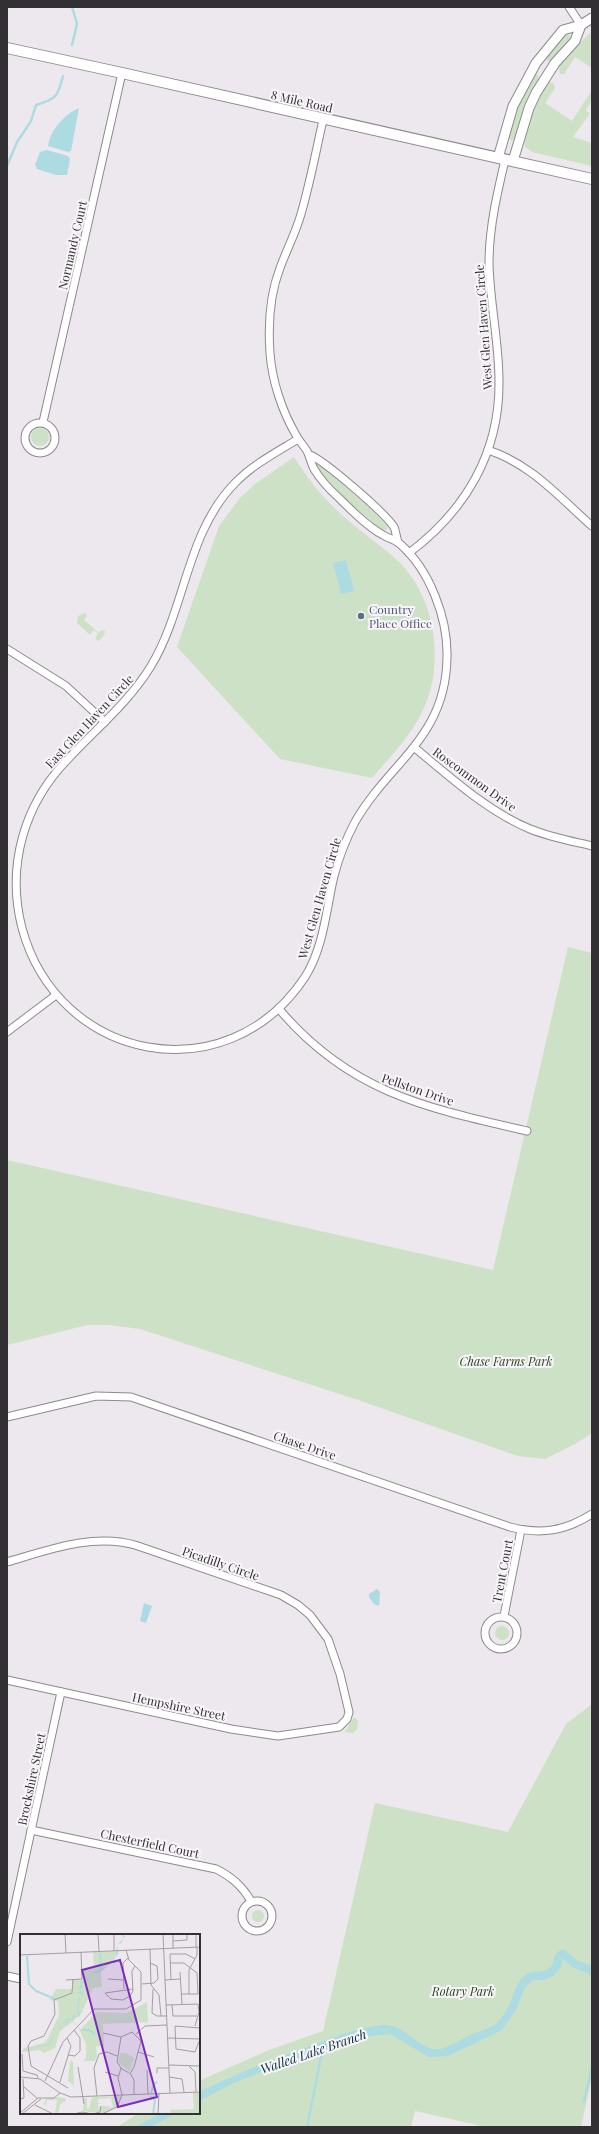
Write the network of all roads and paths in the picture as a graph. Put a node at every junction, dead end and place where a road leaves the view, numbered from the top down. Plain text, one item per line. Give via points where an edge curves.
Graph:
1 (569, 7) edge
2 (592, 18) edge
3 (581, 25) junction
4 (7, 48) edge
5 (536, 63) junction
6 (548, 72) junction
7 (122, 73) junction
8 (323, 120) junction
9 (506, 160) junction
10 (592, 179) edge
11 (43, 422) junction
12 (298, 439) junction
13 (488, 450) junction
14 (310, 455) junction
15 (592, 526) edge
16 (398, 542) junction
17 (408, 553) junction
18 (7, 649) edge
19 (105, 722) junction
20 (415, 748) junction
21 (592, 846) edge
22 (56, 995) junction
23 (279, 1009) junction
24 (7, 1032) edge
25 (527, 1131) dead end
26 (7, 1417) edge
27 (592, 1514) edge
28 (521, 1530) junction
29 (7, 1562) edge
30 (504, 1616) junction
31 (7, 1680) edge
32 (61, 1692) junction
33 (346, 1722) joint
34 (31, 1830) junction
35 (251, 1901) junction
36 (7, 1942) edge
37 (7, 1976) edge
38 (20, 1979) edge

1 - 3 street
2 - 3 street
3 - 5 street via 563,30
3 - 6 street via 575,41
4 - 7 main road, 8 Mile Road
5 - 6 street
5 - 9 street via 513,106
6 - 9 street
7 - 8 main road, 8 Mile Road
7 - 11 street, Normandy Court
8 - 9 main road, 8 Mile Road
8 - 12 street via 301,216 275,284 270,322 269,350 272,373
9 - 10 main road, 8 Mile Road
9 - 13 street, West Glen Haven Circle via 498,190 490,244 490,292 499,382 496,422
11 - 11 street via 33,424 24,436 27,446 35,452 45,452 55,442 54,432
12 - 14 street
12 - 19 street, East Glen Haven Circle via 245,474 219,502 201,532 179,603 162,646 141,682
13 - 15 street via 509,458 536,475
13 - 17 street, West Glen Haven Circle via 477,475 449,518 429,538
14 - 16 street via 324,462 394,527
14 - 16 street via 312,465 340,500 383,535
16 - 17 street
17 - 20 street, West Glen Haven Circle via 424,574 434,594 447,649 447,669 441,697 430,725
18 - 19 street via 66,686
19 - 22 street, East Glen Haven Circle via 62,764 44,788 31,812 20,844 16,882 20,920 33,959
20 - 21 street, Roscommon Drive via 503,816 545,834
20 - 23 street, West Glen Haven Circle via 369,801 350,833 337,865 323,932 313,962
22 - 23 street, East Glen Haven Circle via 80,1017 114,1038 144,1048 167,1050 193,1049 221,1042 252,1028
22 - 24 street
23 - 25 street, Pellston Drive via 311,1042 333,1060 378,1088 443,1110
26 - 28 street, Chase Drive via 90,1396 131,1397
27 - 28 street, Chase Drive via 566,1528 541,1532
28 - 30 street, Trent Court
29 - 33 street, Picadilly Circle via 88,1541 118,1540 285,1598 310,1615 328,1639 348,1705 349,1715
30 - 30 street, Trent Court via 498,1616 489,1622 484,1632 487,1642 501,1649 514,1642 518,1632 514,1622
31 - 32 street, Hempshire Street
32 - 33 street, Hempshire Street via 231,1729 278,1736 339,1727
32 - 34 street, Brockshire Street
34 - 35 street, Chesterfield Court via 216,1870 241,1886
34 - 36 street, Brockshire Street
35 - 35 street via 242,1913 244,1923 251,1930 266,1929 272,1921 270,1907 262,1901
37 - 38 street

